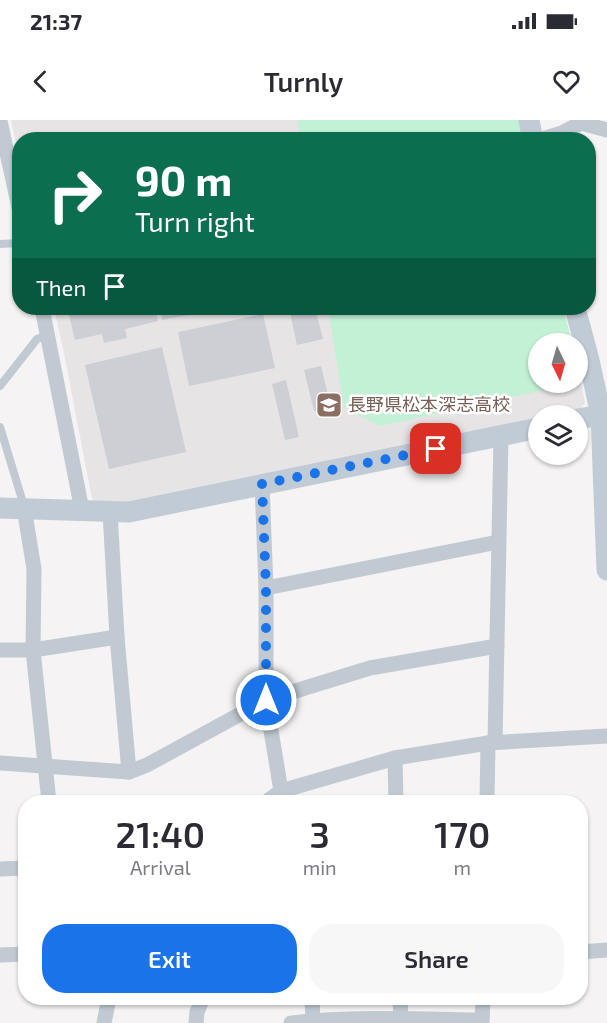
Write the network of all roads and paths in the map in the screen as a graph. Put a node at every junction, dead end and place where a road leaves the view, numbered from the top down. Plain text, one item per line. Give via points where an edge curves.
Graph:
1 (0, 121) edge
2 (582, 122) edge
3 (607, 130) edge
4 (564, 132) edge
5 (12, 176) edge
6 (44, 315) edge
7 (577, 315) edge
8 (48, 335) junction
9 (0, 386) edge
10 (601, 415) junction
11 (588, 418) edge
12 (0, 427) edge
13 (528, 430) edge
14 (501, 436) junction
15 (262, 484) junction
16 (0, 508) edge
17 (24, 508) junction
18 (82, 510) junction
19 (110, 513) junction
20 (498, 542) junction
21 (607, 570) edge
22 (266, 588) junction
23 (117, 637) junction
24 (497, 646) junction
25 (0, 650) edge
26 (33, 650) junction
27 (266, 700) junction
28 (607, 736) edge
29 (491, 742) junction
30 (395, 758) junction
31 (0, 763) edge
32 (45, 766) junction
33 (129, 772) junction
34 (281, 791) junction
35 (48, 795) edge
36 (276, 795) edge
37 (396, 795) edge
38 (487, 795) edge
39 (18, 868) edge
40 (0, 869) edge
41 (607, 950) edge
42 (588, 951) edge
43 (18, 955) edge
44 (0, 956) edge
45 (108, 1005) edge
46 (200, 1005) edge
47 (312, 1005) edge
48 (400, 1005) edge
49 (483, 1005) edge
50 (400, 1019) junction
51 (313, 1021) junction
52 (482, 1021) edge
53 (104, 1023) edge
54 (196, 1023) edge
55 (291, 1023) edge

1 - 5 street
2 - 3 street
2 - 4 street
6 - 8 street
7 - 10 street
8 - 9 lane via 37,339
8 - 18 street
10 - 11 street
10 - 21 street
12 - 17 lane
13 - 14 street
14 - 15 street
14 - 20 street
15 - 19 street
15 - 22 street
16 - 17 street
17 - 18 street
17 - 26 street via 34,569
18 - 19 street
19 - 23 street
20 - 22 street
20 - 24 street
22 - 27 street
23 - 26 street
23 - 33 street
24 - 27 street via 370,668
24 - 29 street
25 - 26 street
26 - 32 street
27 - 33 street
27 - 34 street
28 - 29 street
29 - 30 street
29 - 38 street
30 - 34 street
30 - 37 street
31 - 32 street
32 - 33 street
32 - 35 street
34 - 36 street
39 - 40 street
41 - 42 street
43 - 44 street
45 - 53 street
46 - 54 street
47 - 51 street
48 - 50 street
49 - 52 street
50 - 51 street
50 - 52 street
51 - 55 street

